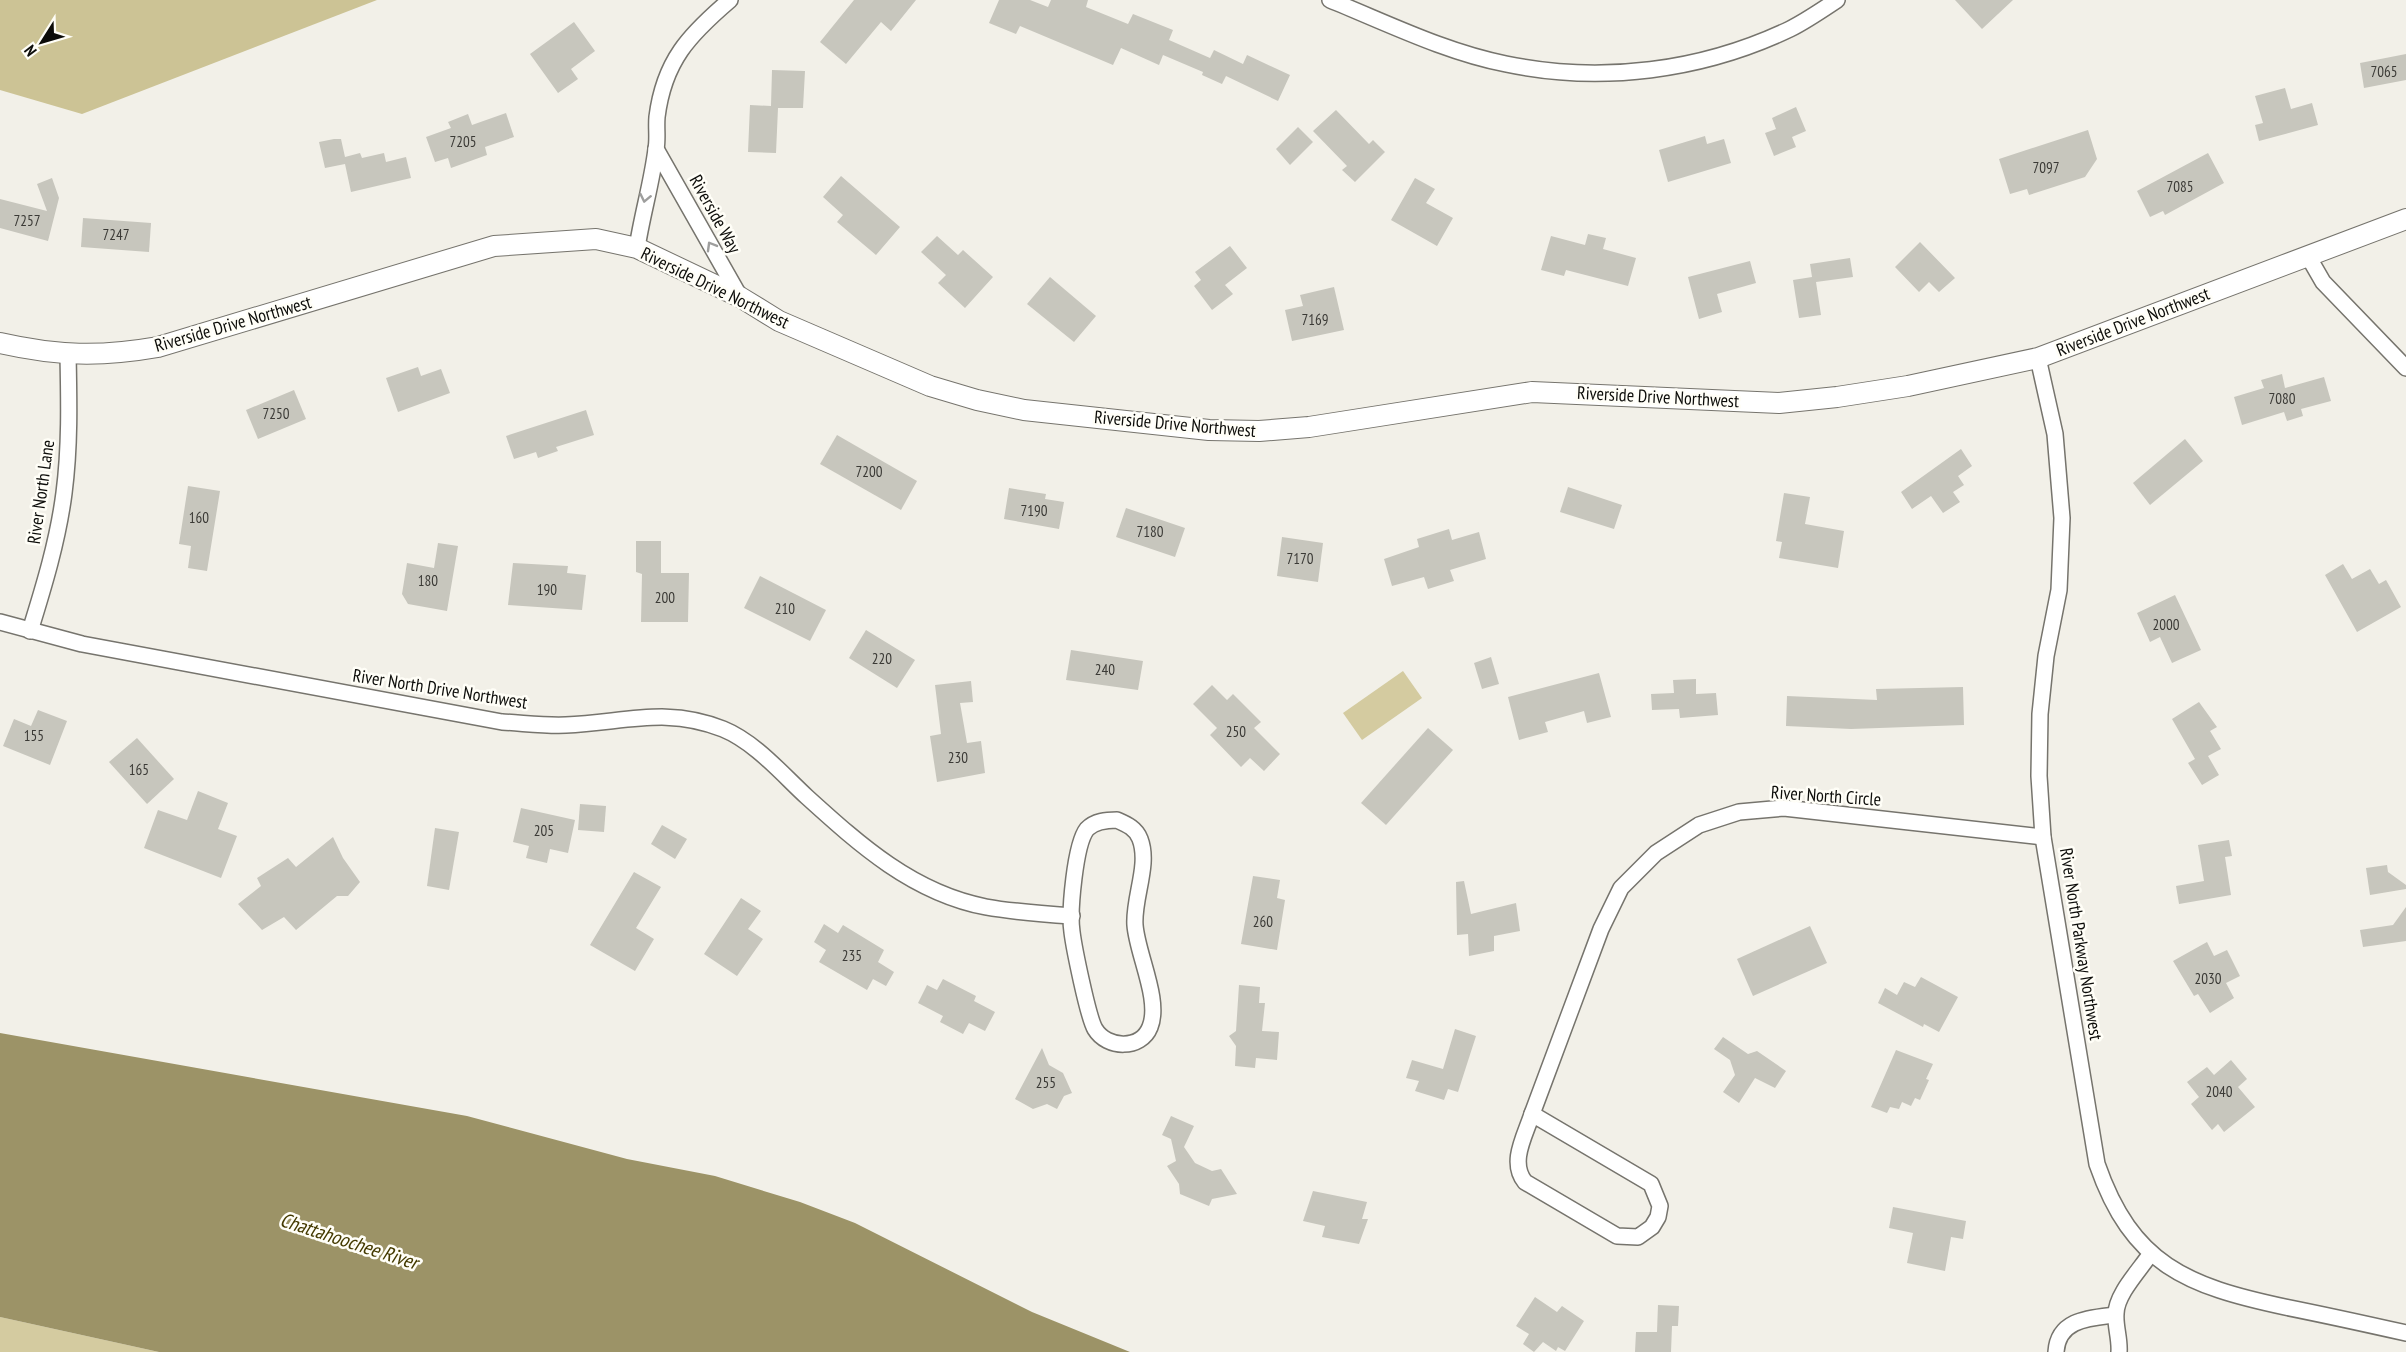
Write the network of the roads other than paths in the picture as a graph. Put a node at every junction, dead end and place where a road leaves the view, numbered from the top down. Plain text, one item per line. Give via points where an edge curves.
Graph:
1 (730, 0) edge
2 (1330, 0) edge
3 (1837, 0) edge
4 (656, 149) junction
5 (2406, 219) edge
6 (637, 248) junction
7 (2308, 256) junction
8 (740, 297) junction
9 (0, 343) edge
10 (68, 355) junction
11 (2038, 358) junction
12 (2406, 368) edge
13 (0, 622) edge
14 (30, 631) junction
15 (2043, 837) junction
16 (1072, 915) junction
17 (1532, 1114) junction
18 (2151, 1253) junction
19 (2115, 1315) junction
20 (2406, 1333) edge
21 (2056, 1352) edge
22 (2119, 1352) edge

1 - 4 street via 694,32 665,79 657,117
2 - 3 street via 1447,48 1505,64 1572,73 1625,73 1685,65 1736,51 1792,28
4 -> 6 street
8 -> 4 street, Riverside Way
5 - 7 street, Riverside Drive Northwest
6 - 8 street, Riverside Drive Northwest
6 - 10 street, Riverside Drive Northwest via 596,239 494,246 158,347 115,355
7 - 11 street, Riverside Drive Northwest
7 - 12 street via 2323,282
8 - 11 street, Riverside Drive Northwest via 779,321 833,345 930,386 977,400 1023,410 1209,430 1309,427 1532,392 1779,403 1826,399
9 - 10 street, Riverside Drive Northwest
10 - 14 street, River North Lane via 70,425 64,494 50,565
11 - 15 street, River North Parkway Northwest via 2055,434 2062,518 2059,590 2040,714
13 - 14 street, River North Drive Northwest
14 - 16 street, River North Drive Northwest via 502,722 565,725 660,715 700,720 749,744 866,849 915,882 984,907
15 - 17 street, River North Circle via 1784,808 1739,812 1699,825 1656,853 1622,888 1601,929
15 - 18 street, River North Parkway Northwest via 2097,1164 2118,1213
16 - 16 street via 1072,931 1094,1028 1111,1043 1137,1041 1149,1029 1154,1013 1135,924 1143,851 1140,838 1130,826 1117,820 1101,821 1088,829 1079,846
17 - 17 street, River North Circle via 1651,1184 1660,1206 1652,1227 1638,1237 1617,1236 1525,1182 1518,1173 1517,1162
18 - 19 street via 2119,1301
18 - 20 street, River North Parkway Northwest via 2186,1278 2224,1294
19 - 21 street via 2076,1322 2060,1335
19 - 22 street via 2120,1330

